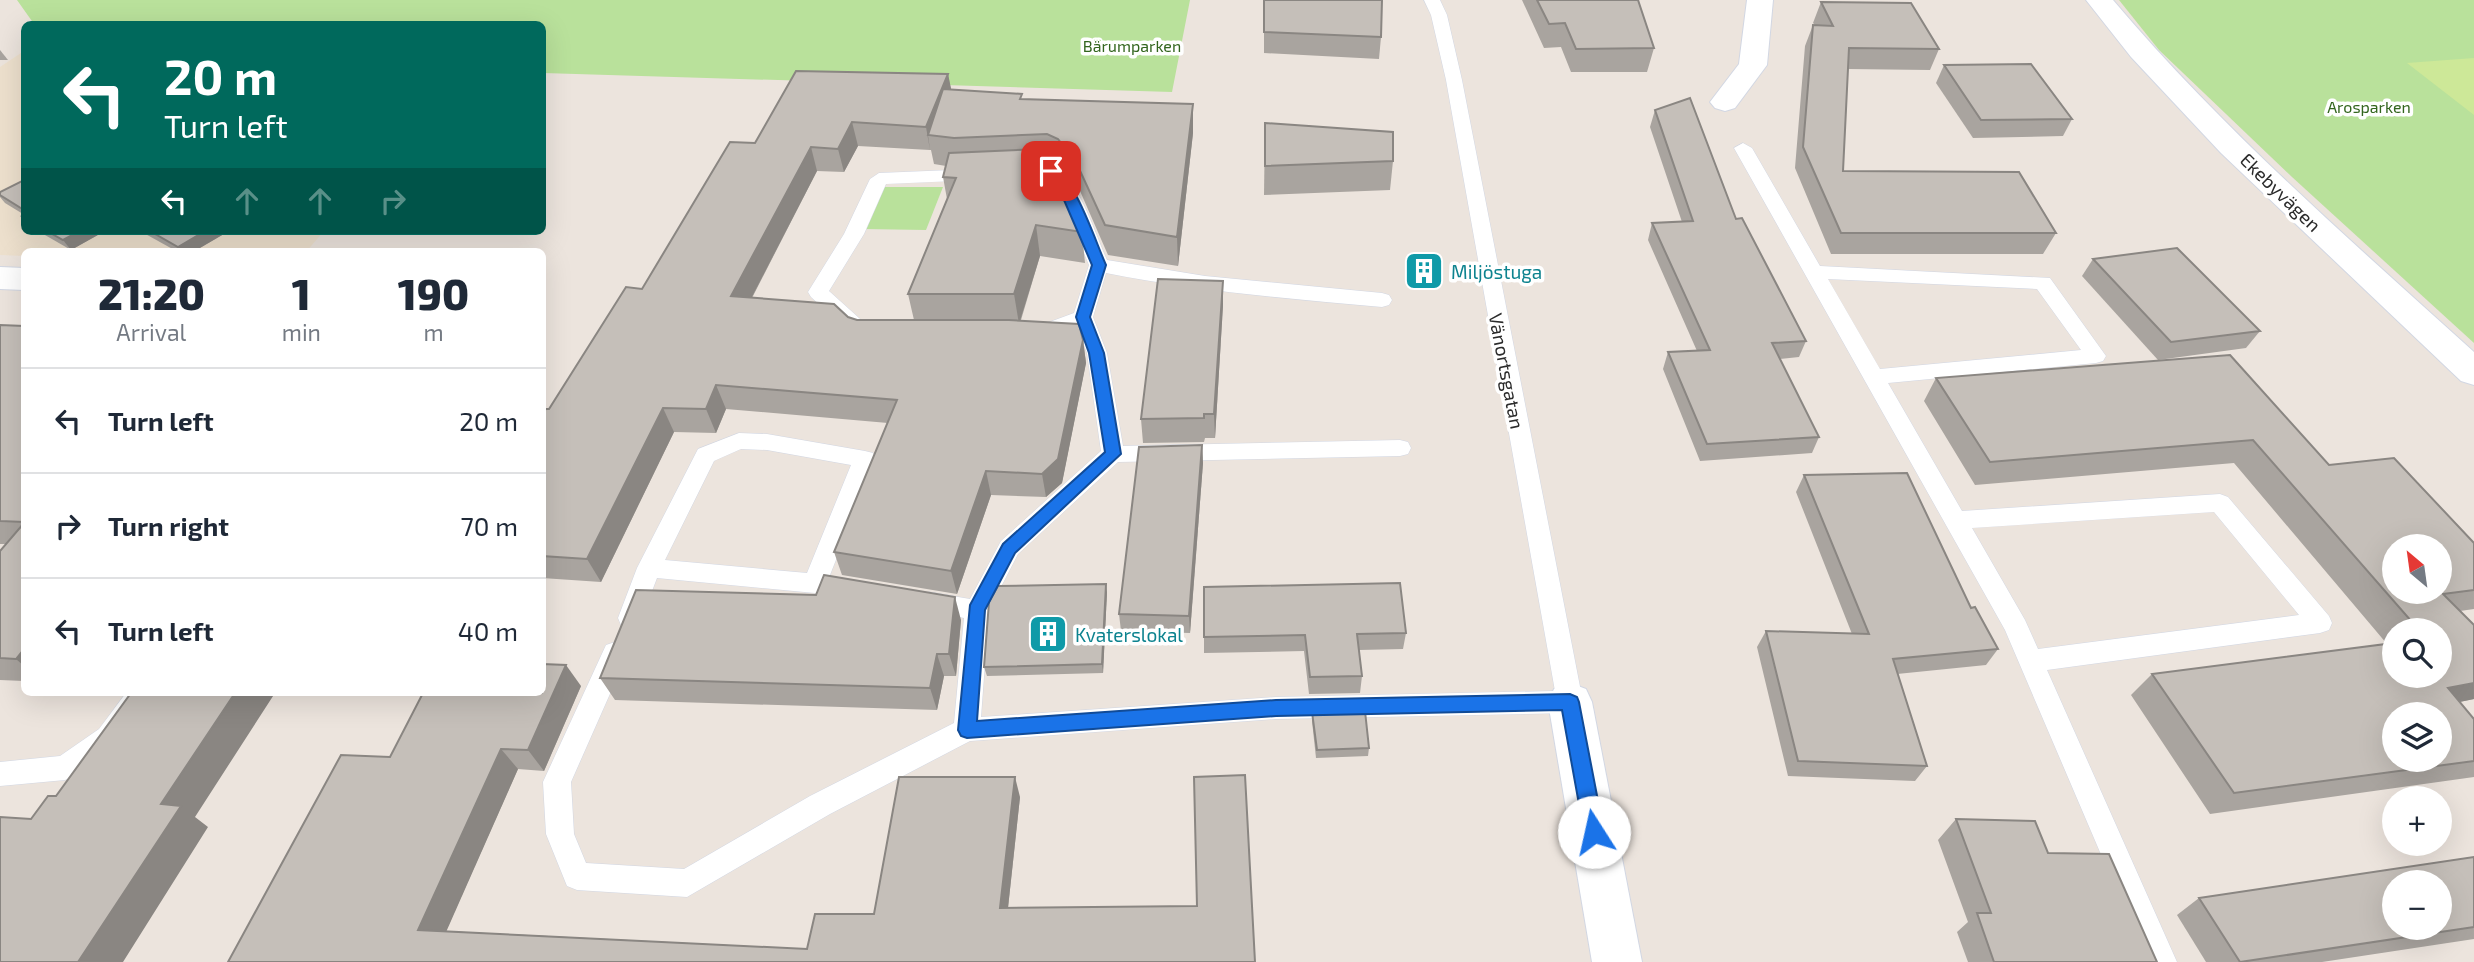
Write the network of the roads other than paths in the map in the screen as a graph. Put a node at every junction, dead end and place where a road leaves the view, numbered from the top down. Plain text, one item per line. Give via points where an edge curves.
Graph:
1 (1432, 0) edge
2 (1760, 0) edge
3 (2099, 0) edge
4 (1725, 102) dead end
5 (1743, 148) dead end
6 (1099, 265) junction
7 (1815, 272) junction
8 (1382, 300) dead end
9 (1083, 317) junction
10 (2474, 372) edge
11 (1875, 377) junction
12 (1400, 448) dead end
13 (1113, 454) junction
14 (1956, 520) junction
15 (649, 568) junction
16 (815, 583) junction
17 (842, 588) edge
18 (909, 599) edge
19 (976, 610) junction
20 (2031, 661) junction
21 (139, 696) edge
22 (1570, 702) junction
23 (967, 730) junction
24 (0, 774) edge
25 (1617, 962) edge
26 (2162, 962) edge

1 - 22 lane, Vänortsgatan via 1454,80
2 - 4 street via 1753,65
3 - 10 street, Ekebyvägen via 2140,51 2262,175
5 - 7 lane
6 - 8 lane via 1234,288
6 - 9 lane
6 - 9 lane via 1064,184 1051,171 879,178 854,234 818,292 864,334 1038,334
7 - 11 lane
7 - 11 lane via 2043,283 2096,356
9 - 13 lane via 1097,353
11 - 14 lane
12 - 13 lane
13 - 19 lane via 1009,548
14 - 20 lane
14 - 20 lane via 2220,503 2320,624
15 - 16 lane
15 - 16 lane via 706,455 739,441 767,442 865,459
15 - 23 lane via 558,782 560,834 577,876 687,883 820,805
16 - 17 lane
18 - 19 lane
19 - 23 lane
20 - 26 lane
21 - 24 lane via 108,737 65,768
22 - 23 lane via 1276,708
22 - 25 street

